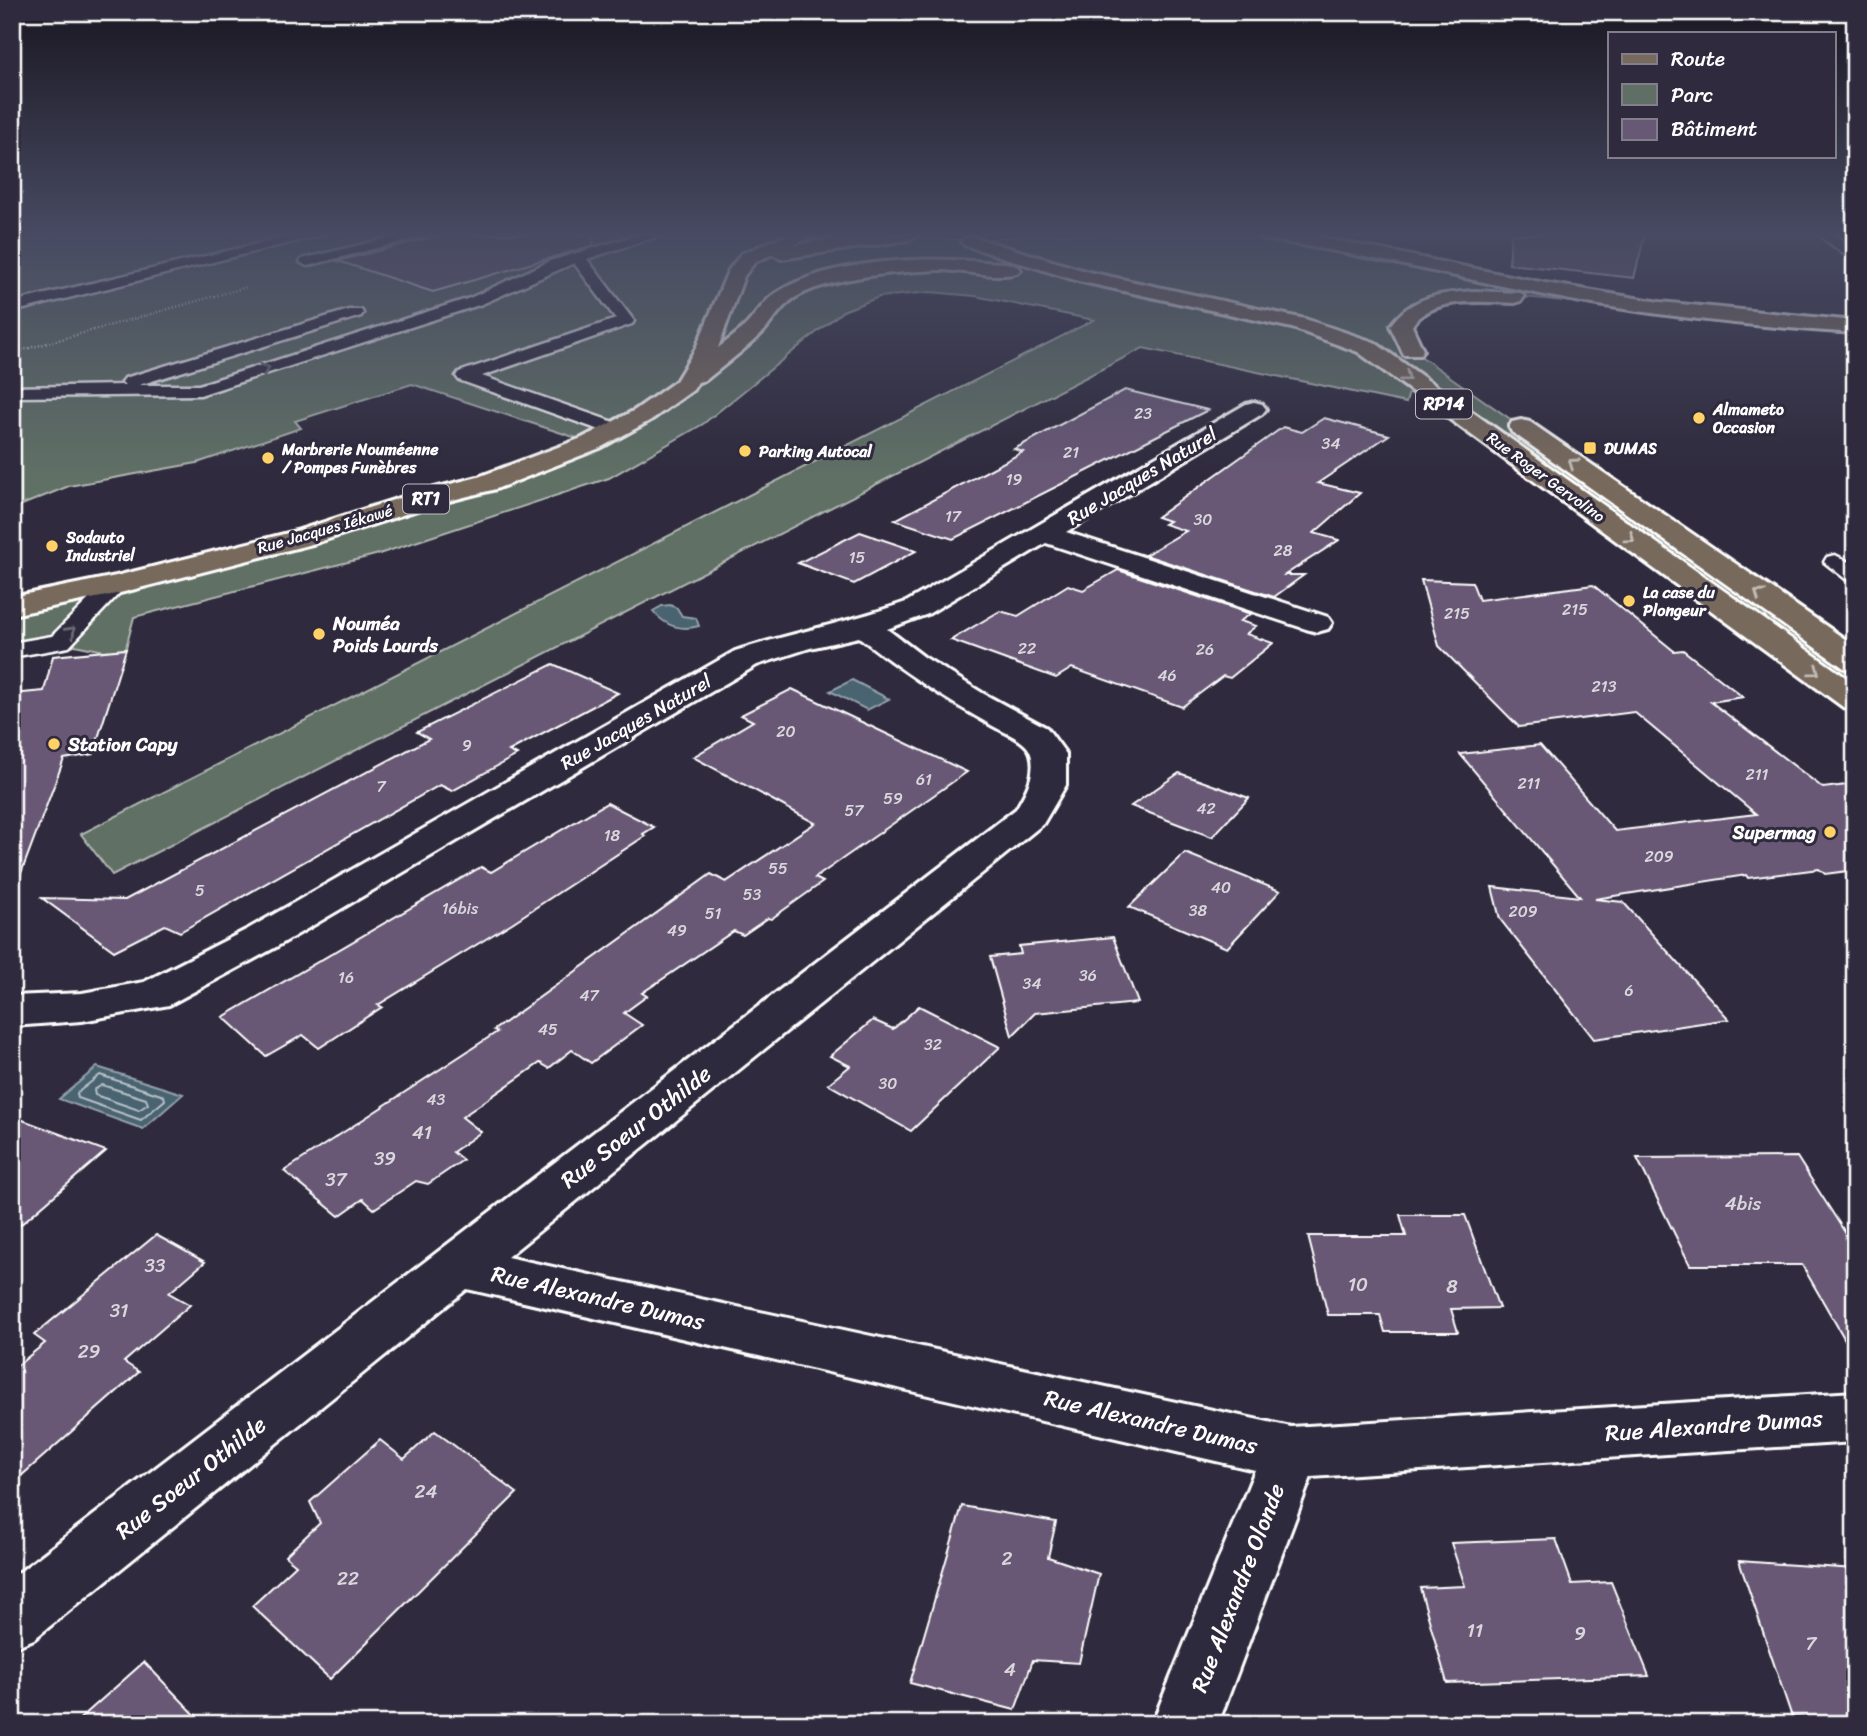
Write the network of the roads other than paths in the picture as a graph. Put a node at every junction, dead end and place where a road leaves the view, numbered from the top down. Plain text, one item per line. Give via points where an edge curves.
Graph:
1 (348, 315) edge
2 (433, 315) edge
3 (622, 315) edge
4 (720, 315) edge
5 (766, 315) edge
6 (1258, 315) edge
7 (1316, 315) edge
8 (1409, 315) edge
9 (1703, 315) edge
10 (1721, 315) edge
11 (1762, 321) junction
12 (1855, 327) edge
13 (1412, 350) junction
14 (1435, 366) dead end
15 (685, 385) junction
16 (100, 391) junction
17 (12, 392) edge
18 (1254, 409) dead end
19 (1502, 414) dead end
20 (615, 429) junction
21 (1045, 534) junction
22 (1845, 562) edge
23 (1855, 575) edge
24 (116, 585) junction
25 (12, 606) edge
26 (1317, 623) dead end
27 (865, 627) junction
28 (12, 650) edge
29 (1855, 662) edge
30 (1855, 700) edge
31 (12, 1011) edge
32 (460, 1267) junction
33 (1855, 1417) edge
34 (1291, 1453) junction
35 (12, 1617) edge
36 (1185, 1724) edge

1 - 16 lane
16 -> 2 lane via 201,390
3 - 20 lane via 626,321 465,376
4 - 15 main road, Rue Jacques Iékawé / RT1
5 - 15 main road
6 -> 30 main road, Rue Roger Gervolino / RP14 via 1298,323 1366,347
7 - 13 main road, RP14 via 1363,328
8 - 13 main road via 1401,326
9 - 11 main road
10 - 11 main road
11 - 12 main road
13 - 14 main road, RP14
15 - 20 main road, Rue Jacques Iékawé / RT1
16 - 17 lane
18 - 21 street, Rue Jacques Naturel
29 -> 19 main road, Rue Roger Gervolino
20 - 24 main road, Rue Jacques Iékawé / RT1 via 591,443 487,483 306,537
21 - 26 street
21 - 27 street, Rue Jacques Naturel via 917,608
22 - 23 lane
24 - 25 main road, Rue Jacques Iékawé / RT1
28 -> 24 lane via 60,642
27 - 31 street, Rue Jacques Naturel via 747,658 154,995 82,1007
27 - 32 street, Rue Soeur Othilde via 948,687 1035,734 1049,754 1048,785 1030,816
32 - 34 street, Rue Alexandre Dumas
32 - 35 street, Rue Soeur Othilde
33 - 34 street, Rue Alexandre Dumas
34 - 36 street, Rue Alexandre Olonde

